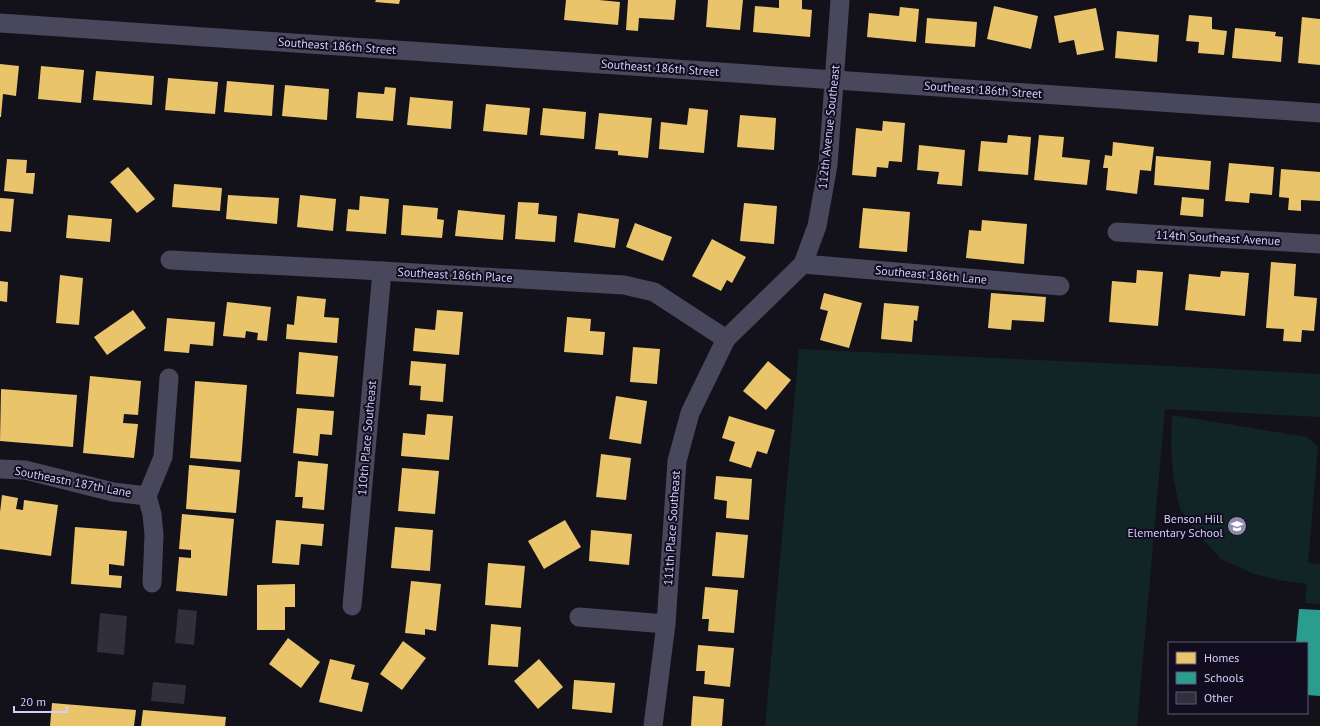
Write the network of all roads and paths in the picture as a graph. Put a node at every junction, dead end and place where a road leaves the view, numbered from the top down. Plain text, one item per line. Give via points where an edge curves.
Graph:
1 (840, 0) edge
2 (0, 22) edge
3 (834, 80) junction
4 (1320, 113) edge
5 (1117, 232) dead end
6 (1320, 244) edge
7 (170, 260) dead end
8 (803, 264) junction
9 (382, 271) junction
10 (1060, 286) dead end
11 (726, 339) junction
12 (169, 378) dead end
13 (0, 469) edge
14 (147, 496) junction
15 (152, 583) dead end
16 (352, 606) dead end
17 (579, 617) dead end
18 (666, 624) junction
19 (652, 726) edge

1 - 3 street, 112th Avenue Southeast
2 - 3 street, Southeast 186th Street
3 - 4 street, Southeast 186th Street
3 - 8 street, 112th Avenue Southeast via 828,165 817,226
5 - 6 street, 114th Southeast Avenue
7 - 9 street, Southeast 186th Place
8 - 10 street, Southeast 186th Lane
8 - 11 street, 112th Avenue Southeast
9 - 11 street, Southeast 186th Place via 624,285 654,292
9 - 16 street, 110th Place Southeast
11 - 18 street, 111th Place Southeast via 690,413 677,461
12 - 14 street via 163,457
13 - 14 street, Southeastn 187th Lane via 25,470 113,492
14 - 15 street via 154,535
17 - 18 street
18 - 19 street, 111th Place Southeast

